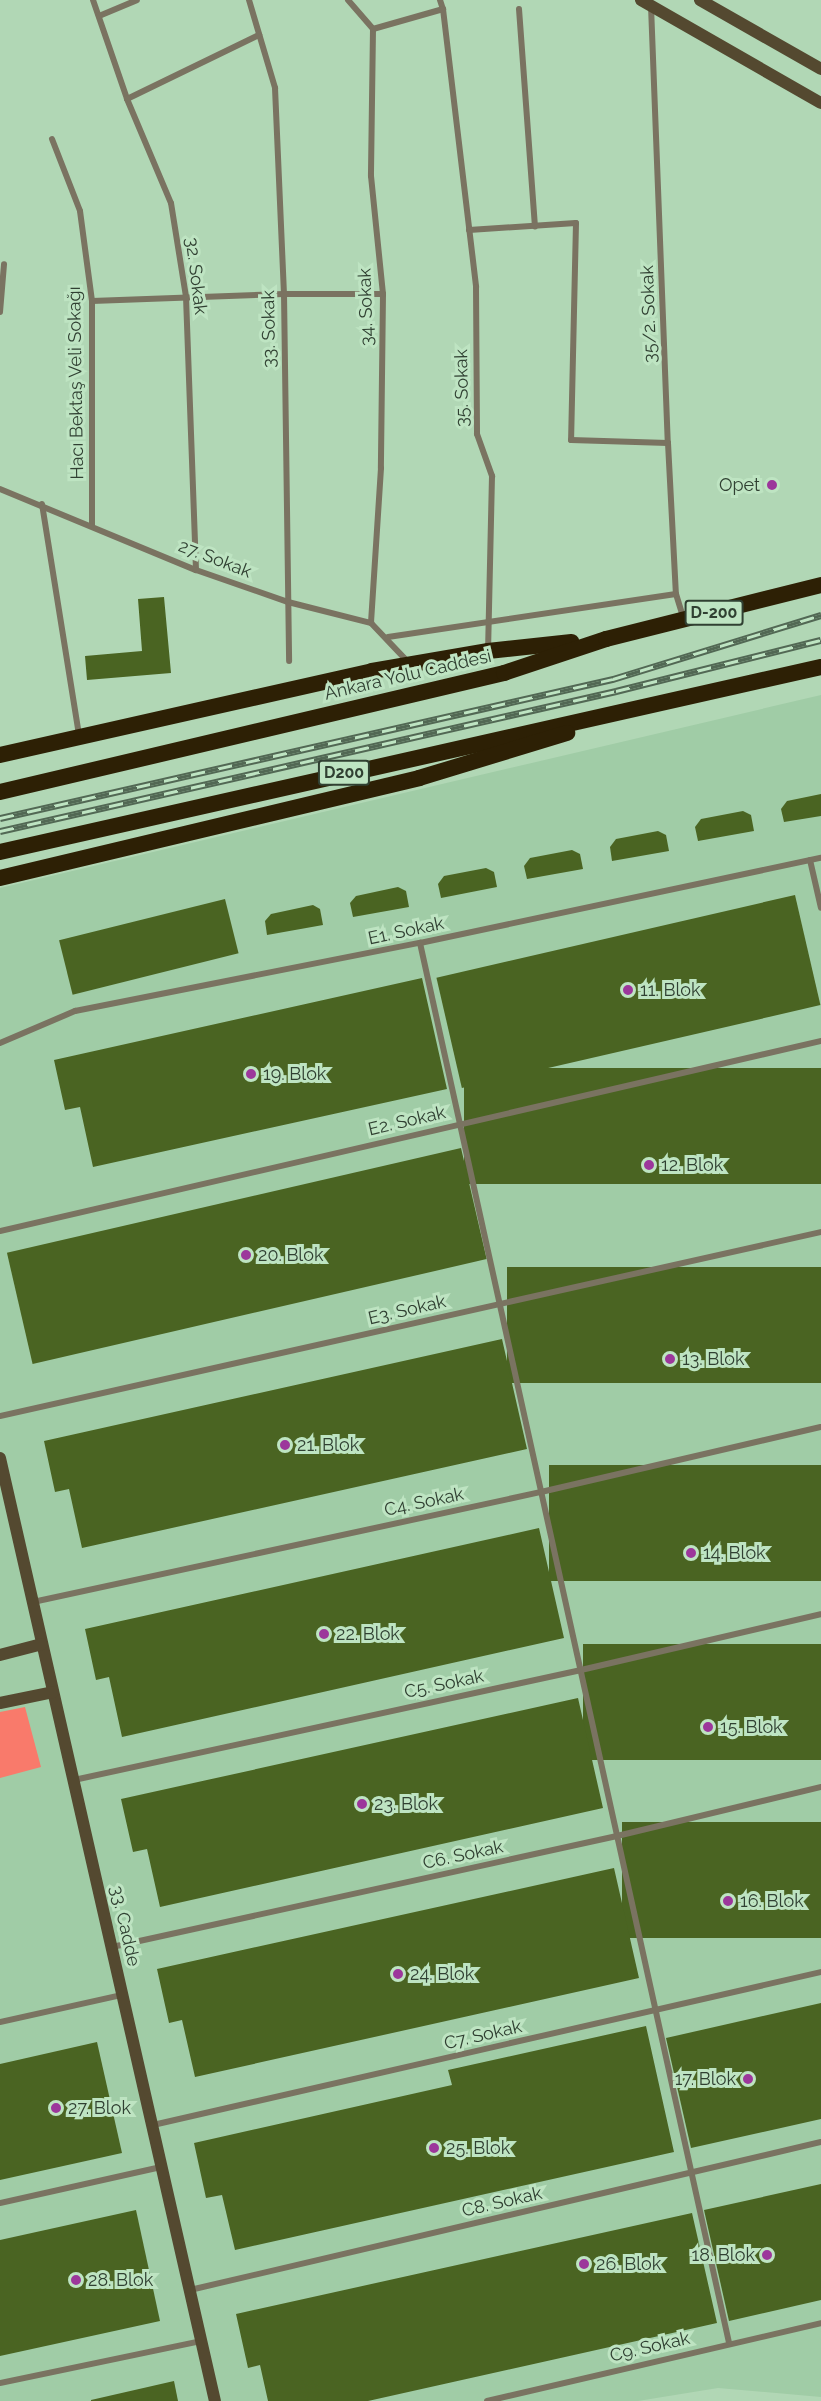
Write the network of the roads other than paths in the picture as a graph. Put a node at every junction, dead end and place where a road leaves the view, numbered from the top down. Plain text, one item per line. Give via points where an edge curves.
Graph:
1 (93, 0) edge
2 (137, 0) edge
3 (249, 0) edge
4 (348, 0) edge
5 (440, 0) edge
6 (700, 0) edge
7 (646, 3) edge
8 (442, 9) junction
9 (519, 9) dead end
10 (99, 16) junction
11 (373, 28) junction
12 (260, 35) junction
13 (821, 69) edge
14 (127, 99) junction
15 (821, 103) edge
16 (52, 139) dead end
17 (535, 226) junction
18 (469, 230) junction
19 (4, 264) dead end
20 (284, 294) junction
21 (382, 294) junction
22 (186, 297) junction
23 (92, 301) junction
24 (0, 312) edge
25 (668, 443) junction
26 (0, 489) edge
27 (42, 504) junction
28 (92, 525) junction
29 (196, 570) junction
30 (821, 585) edge
31 (676, 594) junction
32 (288, 602) junction
33 (684, 621) junction
34 (371, 623) junction
35 (490, 623) junction
36 (388, 637) junction
37 (606, 639) junction
38 (488, 651) junction
39 (289, 661) dead end
40 (410, 664) junction
41 (821, 667) edge
42 (688, 696) junction
43 (80, 736) junction
44 (0, 755) edge
45 (0, 792) edge
46 (0, 852) edge
47 (821, 858) edge
48 (810, 860) junction
49 (0, 878) edge
50 (821, 908) edge
51 (420, 943) junction
52 (821, 1041) edge
53 (0, 1043) edge
54 (460, 1124) junction
55 (0, 1231) edge
56 (821, 1232) edge
57 (500, 1305) junction
58 (0, 1416) edge
59 (821, 1427) edge
60 (0, 1458) edge
61 (541, 1492) junction
62 (33, 1602) junction
63 (821, 1614) edge
64 (42, 1644) junction
65 (0, 1654) edge
66 (580, 1670) junction
67 (53, 1692) junction
68 (0, 1703) edge
69 (73, 1780) junction
70 (821, 1787) edge
71 (617, 1836) junction
72 (111, 1947) junction
73 (821, 1972) edge
74 (122, 1995) junction
75 (656, 2012) junction
76 (0, 2022) edge
77 (152, 2125) junction
78 (821, 2142) edge
79 (161, 2167) junction
80 (691, 2173) junction
81 (0, 2203) edge
82 (190, 2290) junction
83 (821, 2323) edge
84 (201, 2340) junction
85 (729, 2343) junction
86 (0, 2383) edge
87 (215, 2401) edge
88 (487, 2401) edge

1 - 10 street, 32. Sokak
2 - 10 street
3 - 12 street, 33. Sokak
4 - 11 street
5 - 8 street, 35. Sokak
6 - 13 main road
7 - 15 main road
7 - 25 street, 35/2. Sokak
8 - 11 street
8 - 18 street, 35. Sokak
9 - 17 street
10 - 14 street, 32. Sokak
11 - 21 street, 34. Sokak via 371,176
12 - 14 street
12 - 20 street, 33. Sokak via 275,88
14 - 22 street, 32. Sokak via 171,203
16 - 23 street, Hacı Bektaş Veli Sokağı via 80,211
17 - 18 street
17 - 25 street via 576,223 571,440
18 - 35 street, 35. Sokak via 476,287 477,434 492,476
19 - 24 street
20 - 21 street
20 - 22 street
20 - 32 street, 33. Sokak
21 - 34 street, 34. Sokak via 381,468
22 - 23 street
22 - 29 street, 32. Sokak
23 - 28 street, Hacı Bektaş Veli Sokağı
25 - 31 street, 35/2. Sokak
26 - 27 street, 27. Sokak
27 - 28 street, 27. Sokak
27 - 43 street
28 - 29 street, 27. Sokak
29 - 32 street, 27. Sokak
30 - 33 highway, Ankara Yolu Caddesi / D-200
31 - 33 street, 35/2. Sokak
31 - 35 street
32 - 34 street, 27. Sokak
32 - 39 street, 33. Sokak
33 - 37 highway, Ankara Yolu Caddesi / D-200
34 - 36 street, 27. Sokak
35 - 36 street
35 - 38 street, 35. Sokak
36 - 40 street, 27. Sokak
37 - 38 highway
37 - 45 highway, Ankara Yolu Caddesi via 504,673
38 - 40 highway
40 - 43 highway
41 - 42 highway
42 - 46 highway, D200
42 - 49 highway via 419,778
43 - 44 highway
47 - 48 street, E1. Sokak
48 - 50 street
48 - 51 street, E1. Sokak
51 - 53 street, E1. Sokak via 75,1011
51 - 54 street
52 - 54 street, E2. Sokak
54 - 55 street, E2. Sokak
54 - 57 street
56 - 57 street, E3. Sokak
57 - 58 street, E3. Sokak
57 - 61 street
59 - 61 street, C4. Sokak
60 - 62 main road, 33. Cadde
61 - 62 street, C4. Sokak
61 - 66 street
62 - 64 main road, 33. Cadde
63 - 66 street, C5. Sokak
64 - 65 main road
64 - 67 main road, 33. Cadde
66 - 69 street, C5. Sokak
66 - 71 street
67 - 68 main road
67 - 69 main road, 33. Cadde
69 - 72 main road, 33. Cadde
70 - 71 street, C6. Sokak
71 - 72 street, C6. Sokak
71 - 75 street
72 - 74 main road, 33. Cadde
73 - 75 street, C7. Sokak
74 - 76 street
74 - 77 main road, 33. Cadde
75 - 77 street, C7. Sokak
75 - 80 street
77 - 79 main road, 33. Cadde
78 - 80 street, C8. Sokak
79 - 81 street
79 - 82 main road, 33. Cadde
80 - 82 street, C8. Sokak
80 - 85 street
82 - 84 main road, 33. Cadde
83 - 85 street, C9. Sokak
84 - 86 street
84 - 87 main road, 33. Cadde
85 - 88 street, C9. Sokak

